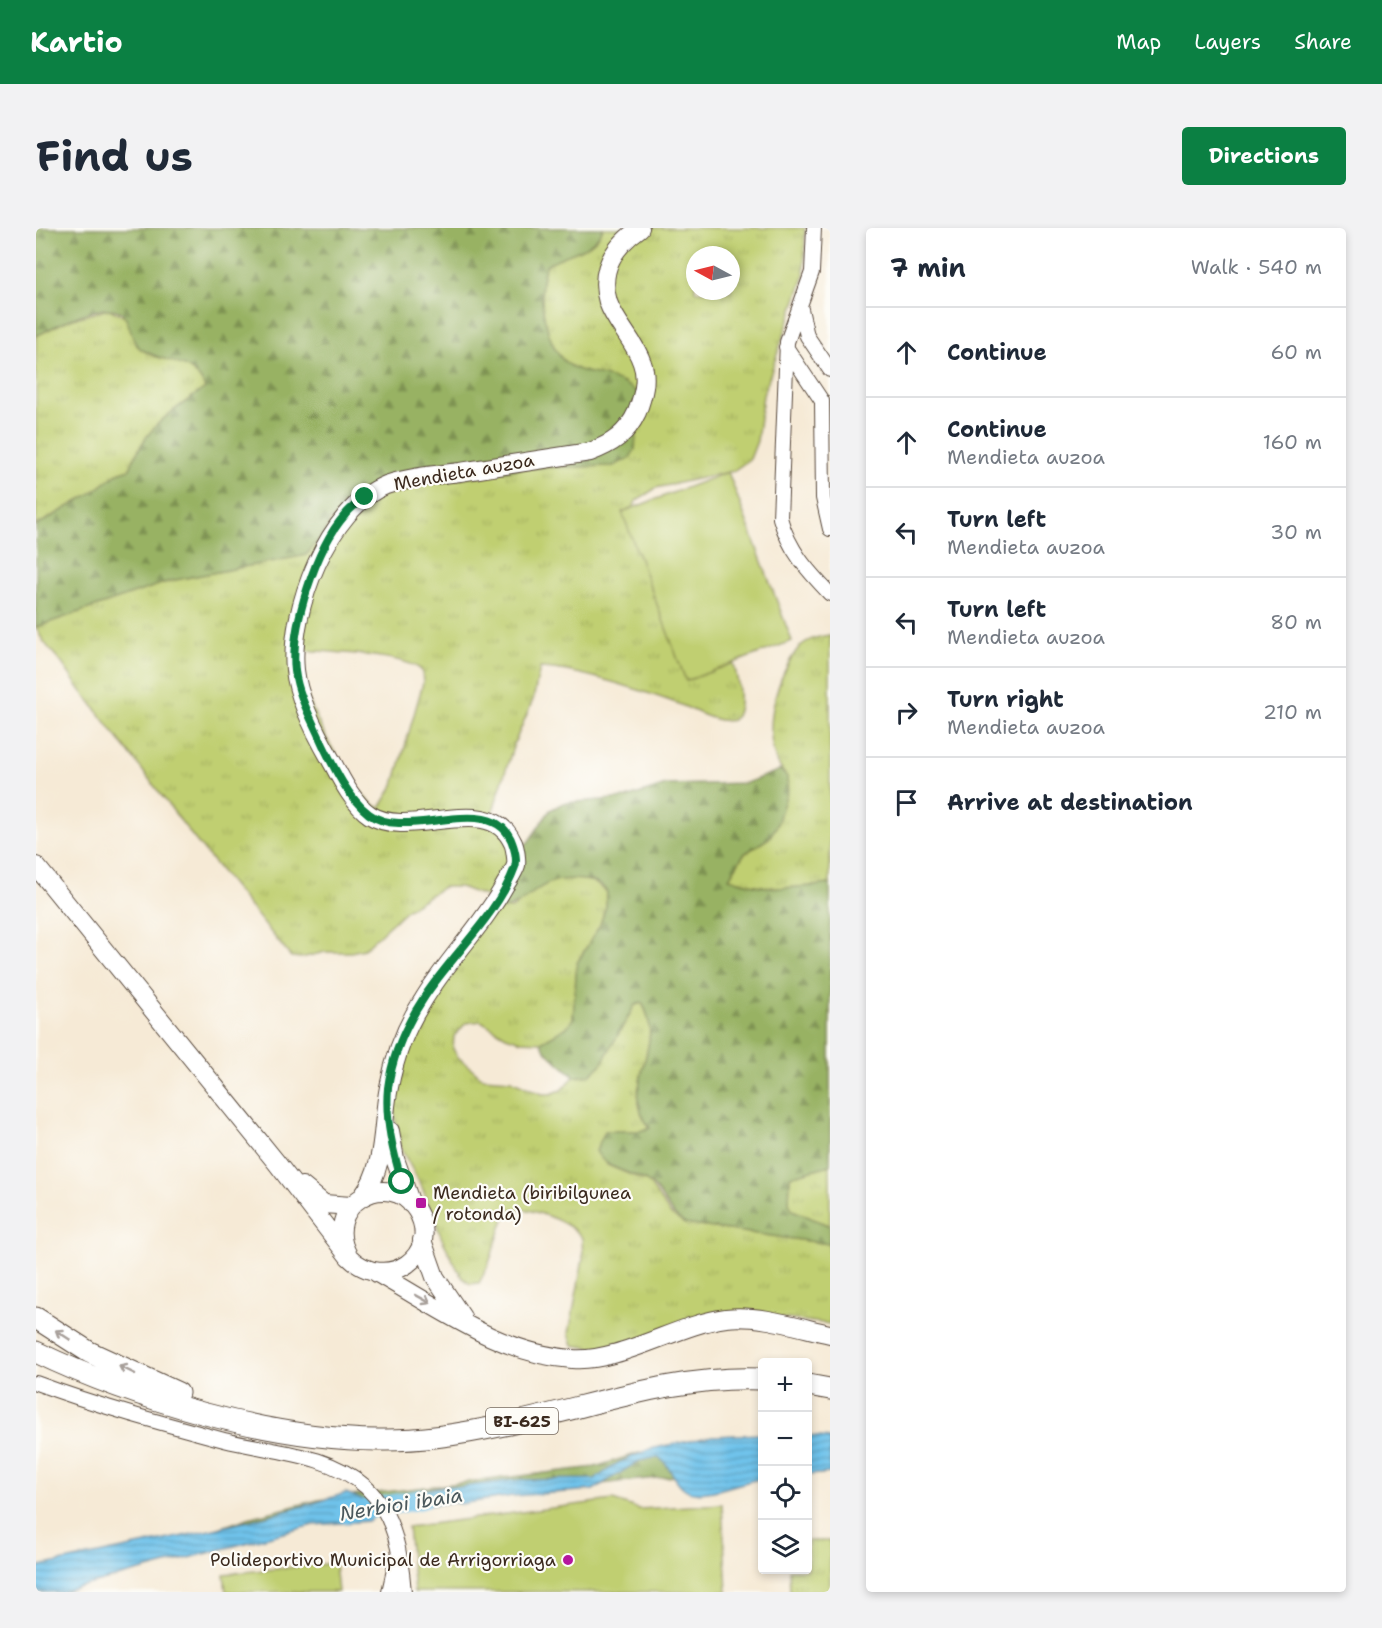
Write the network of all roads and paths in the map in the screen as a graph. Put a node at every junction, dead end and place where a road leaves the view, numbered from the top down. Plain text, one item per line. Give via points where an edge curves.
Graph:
1 (640, 228) edge
2 (814, 228) edge
3 (801, 309) junction
4 (786, 347) junction
5 (830, 370) edge
6 (826, 482) edge
7 (830, 529) edge
8 (830, 594) edge
9 (36, 866) edge
10 (388, 1088) junction
11 (276, 1162) junction
12 (357, 1201) junction
13 (411, 1204) junction
14 (422, 1240) junction
15 (349, 1257) junction
16 (376, 1273) junction
17 (36, 1318) edge
18 (470, 1324) junction
19 (830, 1334) edge
20 (36, 1352) edge
21 (758, 1379) edge
22 (830, 1382) edge
23 (36, 1383) edge
24 (812, 1383) edge
25 (812, 1384) edge
26 (830, 1389) edge
27 (280, 1429) junction
28 (398, 1547) junction
29 (389, 1592) edge
30 (404, 1592) edge

1 - 10 street, Mendieta auzoa via 620,243 609,259 606,281 608,303 643,363 645,393 631,424 612,444 590,452 387,485 344,515 302,603 294,638 295,672 301,695 330,758 370,815 397,824 469,816 498,824 513,843 516,865 498,898 412,1017
2 - 3 street via 812,272
3 - 4 street via 791,325
3 - 5 street via 807,336
4 - 6 street via 822,401
4 - 8 street via 780,518 786,540 801,564
6 - 7 street via 823,498
9 - 11 street
10 - 12 street, Mendieta auzoa via 381,1156 376,1174
10 - 13 street via 395,1159
11 - 12 street via 324,1204
11 - 15 street
12 - 13 street via 388,1192
12 - 15 street via 345,1213 341,1231
13 - 14 street via 421,1221
14 - 16 street via 406,1266
14 - 18 street via 444,1294
15 - 16 street
16 -> 18 street
27 -> 17 main road via 139,1376 89,1352
18 - 19 street via 498,1341 573,1359 634,1347 727,1318 760,1320
20 - 27 main road, BI-625 via 90,1376 180,1406
21 - 27 main road, BI-625 via 667,1385 527,1420 436,1437 378,1440
22 - 24 main road
23 - 28 street via 84,1401 318,1461 353,1477 373,1495 386,1514
25 - 26 main road
28 - 29 street
28 - 30 street

